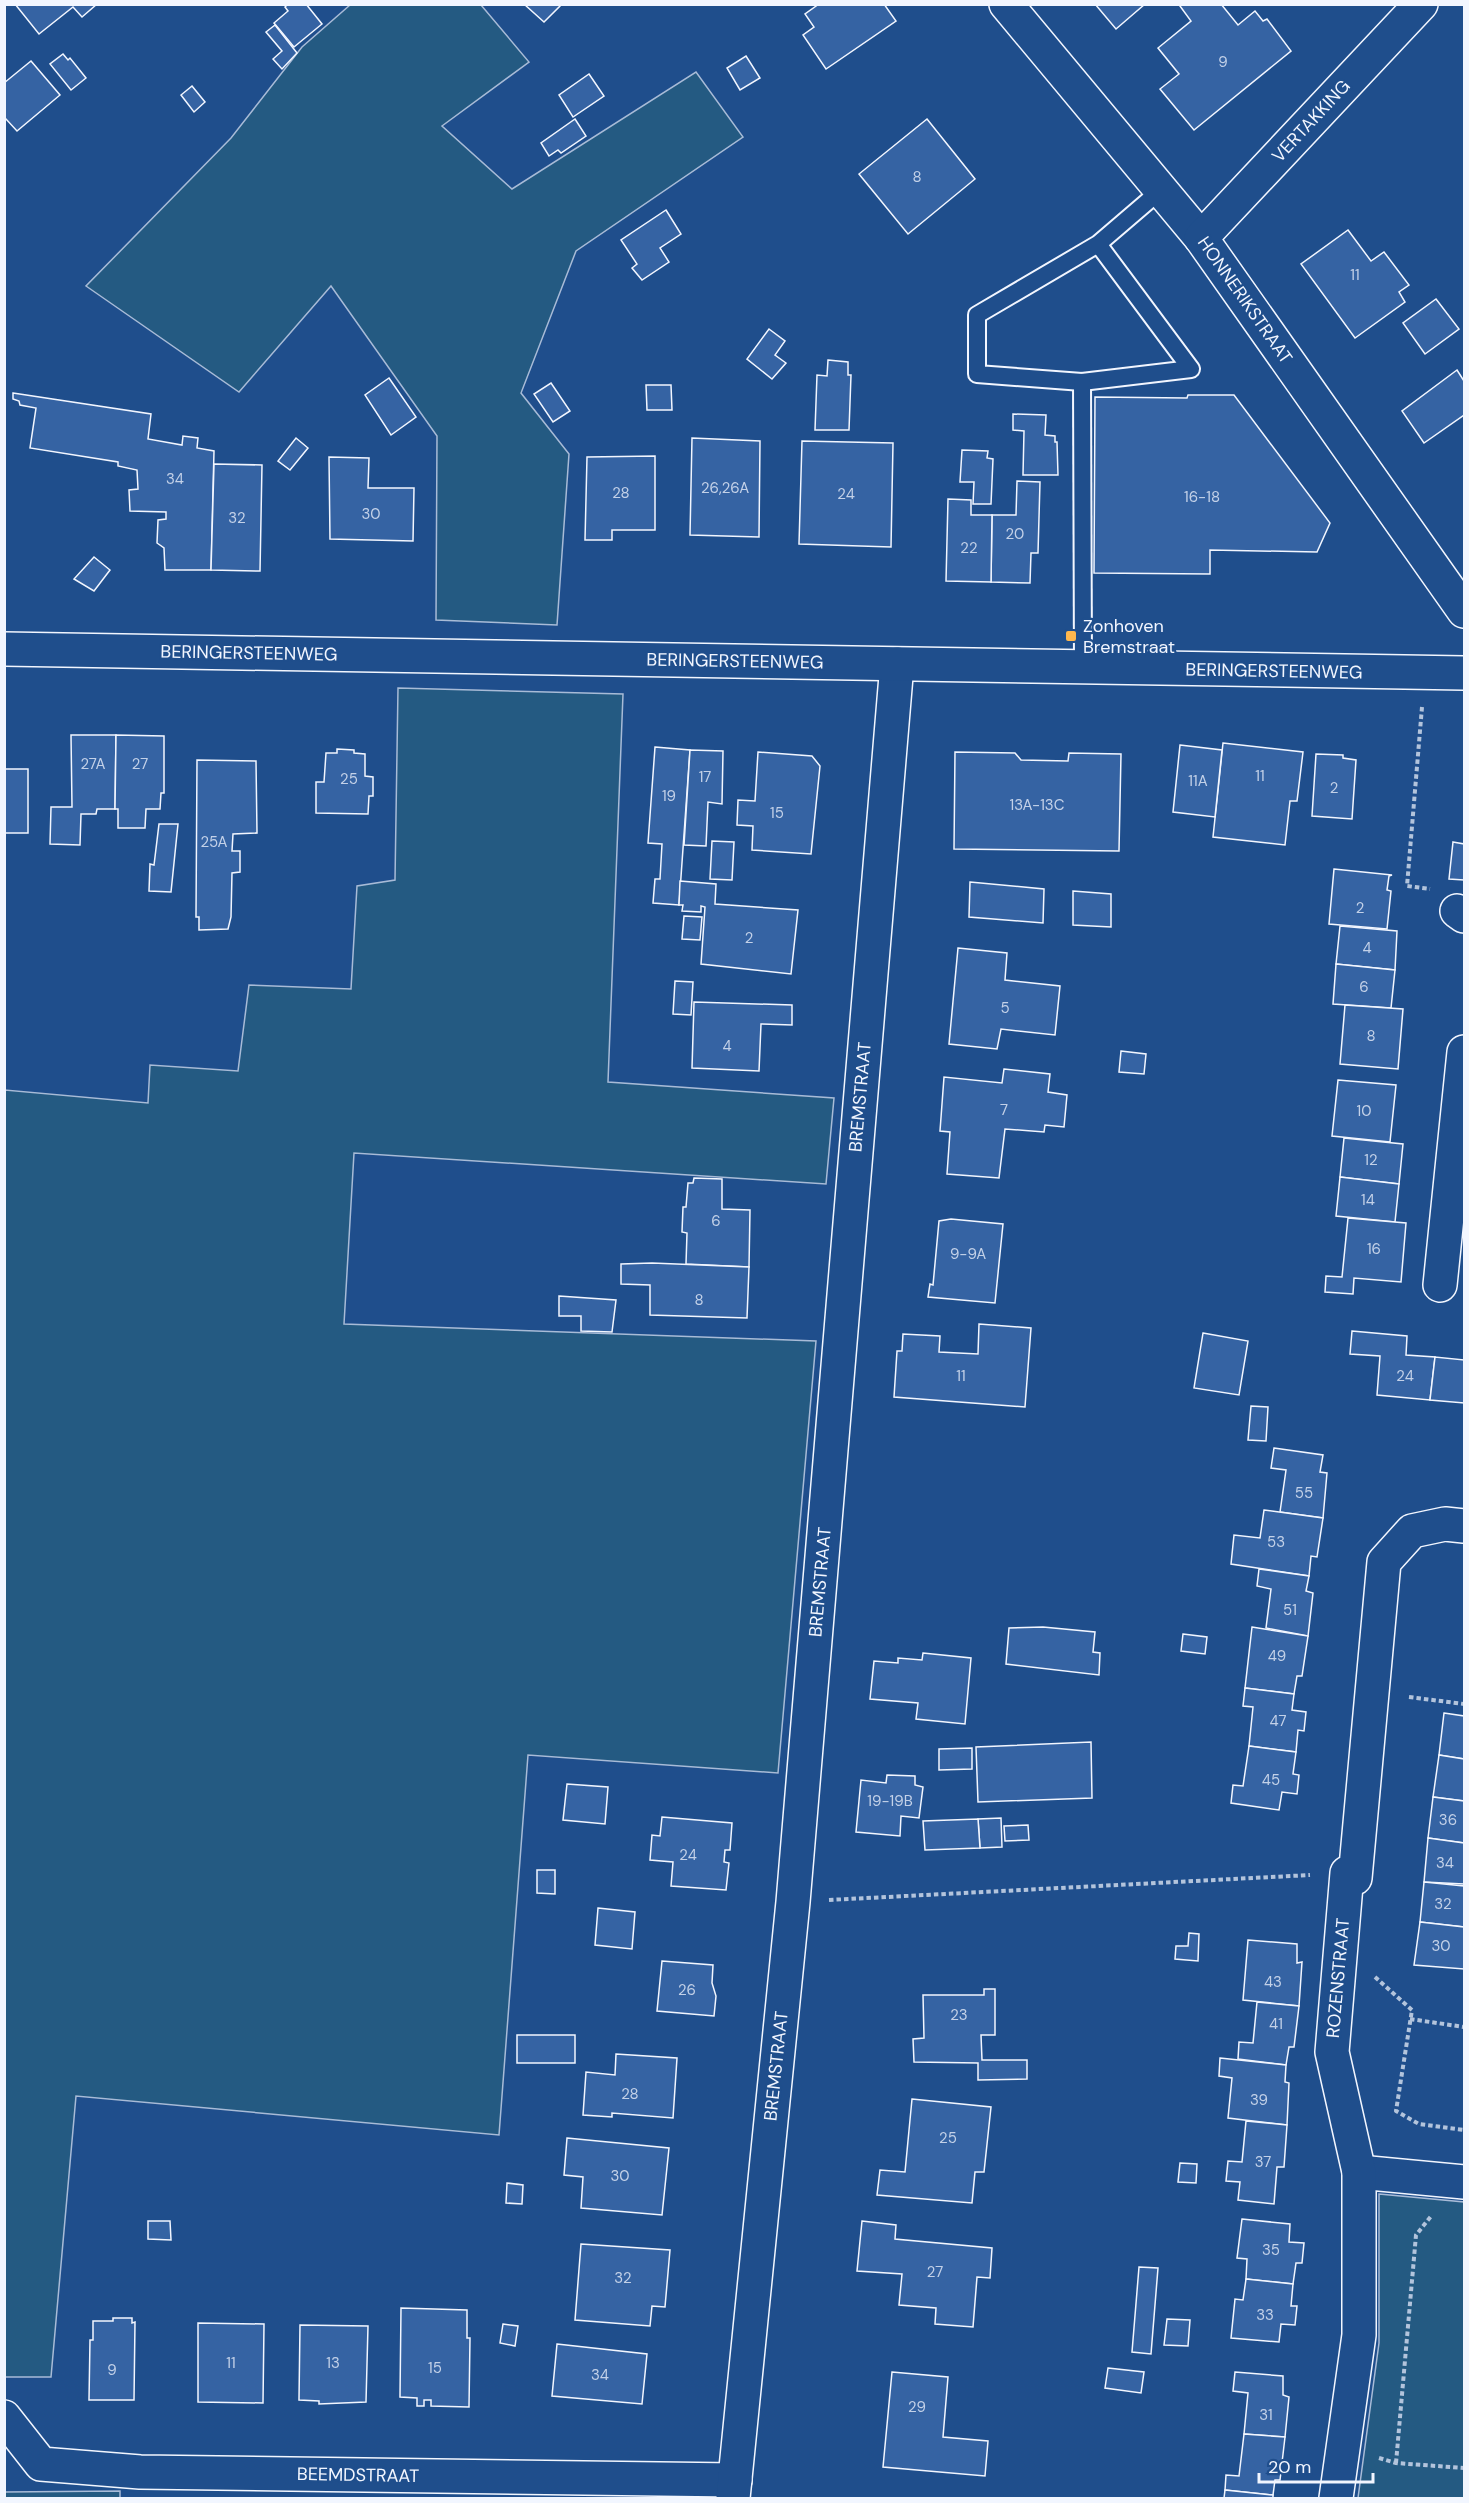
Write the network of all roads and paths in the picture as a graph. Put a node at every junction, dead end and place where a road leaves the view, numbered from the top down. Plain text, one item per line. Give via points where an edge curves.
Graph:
1 (1006, 4) edge
2 (1421, 4) edge
3 (1161, 190) junction
4 (1201, 238) junction
5 (1098, 244) junction
6 (1082, 382) junction
7 (1464, 611) edge
8 (4, 649) edge
9 (897, 664) junction
10 (1083, 668) junction
11 (1425, 673) junction
12 (1464, 673) edge
13 (1461, 914) edge
14 (1464, 1052) edge
15 (1440, 1285) dead end
16 (1464, 1526) edge
17 (1372, 1693) junction
18 (1464, 1704) edge
19 (1347, 1873) junction
20 (793, 1902) junction
21 (1341, 1946) junction
22 (1410, 2019) junction
23 (1464, 2026) edge
24 (1464, 2130) edge
25 (1359, 2172) junction
26 (1461, 2182) edge
27 (4, 2417) edge
28 (1343, 2450) junction
29 (1396, 2463) junction
30 (1464, 2468) edge
31 (734, 2489) edge
32 (1336, 2499) edge

1 - 3 street, HONNERIKSTRAAT
2 - 4 street, VERTAKKING
3 - 4 street, HONNERIKSTRAAT
3 - 5 lane
4 - 7 street, HONNERIKSTRAAT
5 - 6 lane via 1191,369
5 - 6 lane via 977,315 976,374
6 - 10 lane
8 - 9 street, BERINGERSTEENWEG
9 - 10 street, BERINGERSTEENWEG
9 - 20 street, BREMSTRAAT
10 - 11 street, BERINGERSTEENWEG
11 - 12 street, BERINGERSTEENWEG
11 - 13 path via 1407,886 1452,892
14 - 15 street
16 - 17 street, ROZENSTRAAT via 1445,1524 1412,1531 1384,1562
17 - 18 path
17 - 19 street, ROZENSTRAAT via 1355,1878
19 - 20 path
19 - 21 street, ROZENSTRAAT
20 - 31 street, BREMSTRAAT
21 - 22 path via 1412,2010
21 - 25 street, ROZENSTRAAT via 1332,2052
22 - 23 path
22 - 24 path via 1396,2111 1419,2124
25 - 26 street
25 - 28 street, ROZENSTRAAT via 1359,2335
26 - 29 path via 1416,2235
27 - 31 street, BEEMDSTRAAT via 41,2464 140,2472
28 - 29 path
28 - 32 street, ROZENSTRAAT
29 - 30 path

